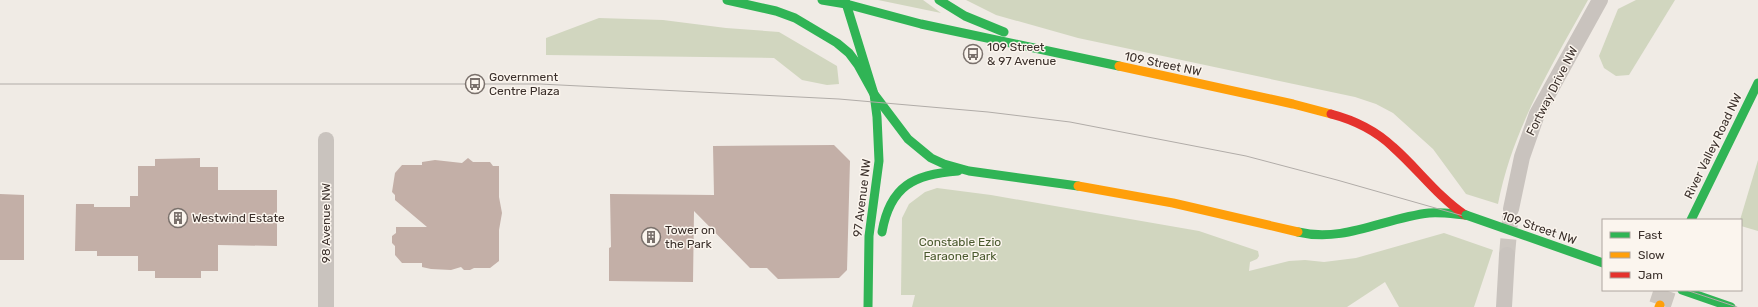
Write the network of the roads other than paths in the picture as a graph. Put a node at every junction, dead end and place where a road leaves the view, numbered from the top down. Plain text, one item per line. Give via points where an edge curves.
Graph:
1 (727, 0) edge
2 (822, 0) edge
3 (939, 0) edge
4 (1600, 0) edge
5 (845, 2) edge
6 (1052, 52) junction
7 (1758, 83) edge
8 (874, 94) junction
9 (326, 140) dead end
10 (969, 171) junction
11 (1510, 209) tunnel mouth
12 (1466, 215) junction
13 (1691, 219) edge
14 (881, 238) dead end
15 (1507, 254) tunnel mouth
16 (1602, 263) edge
17 (1685, 291) edge
18 (326, 307) edge
19 (868, 307) edge
20 (1504, 307) edge
21 (1731, 307) edge

1 - 8 main road via 789,16 837,43 858,65
2 - 5 main road, 109 Street NW
3 - 6 main road via 965,16
4 - 11 street, Fortway Drive NW via 1537,114 1522,157
5 - 6 main road, 109 Street NW via 921,24
5 - 8 main road, 97 Avenue NW
6 - 12 main road, 109 Street NW via 1349,118 1361,123 1389,143 1446,202
7 - 13 main road, River Valley Road NW
8 - 10 main road, 109 Street NW via 917,147 944,164
8 - 19 main road, 97 Avenue NW via 879,161 869,236
9 - 18 street, 98 Avenue NW
10 - 12 main road, 109 Street NW via 1070,185 1322,236 1353,233 1430,213
10 - 14 main road, 97 Avenue NW via 943,171 908,183 889,204 883,218
12 - 16 main road, 109 Street NW, bridge
15 - 20 street
17 - 21 main road

